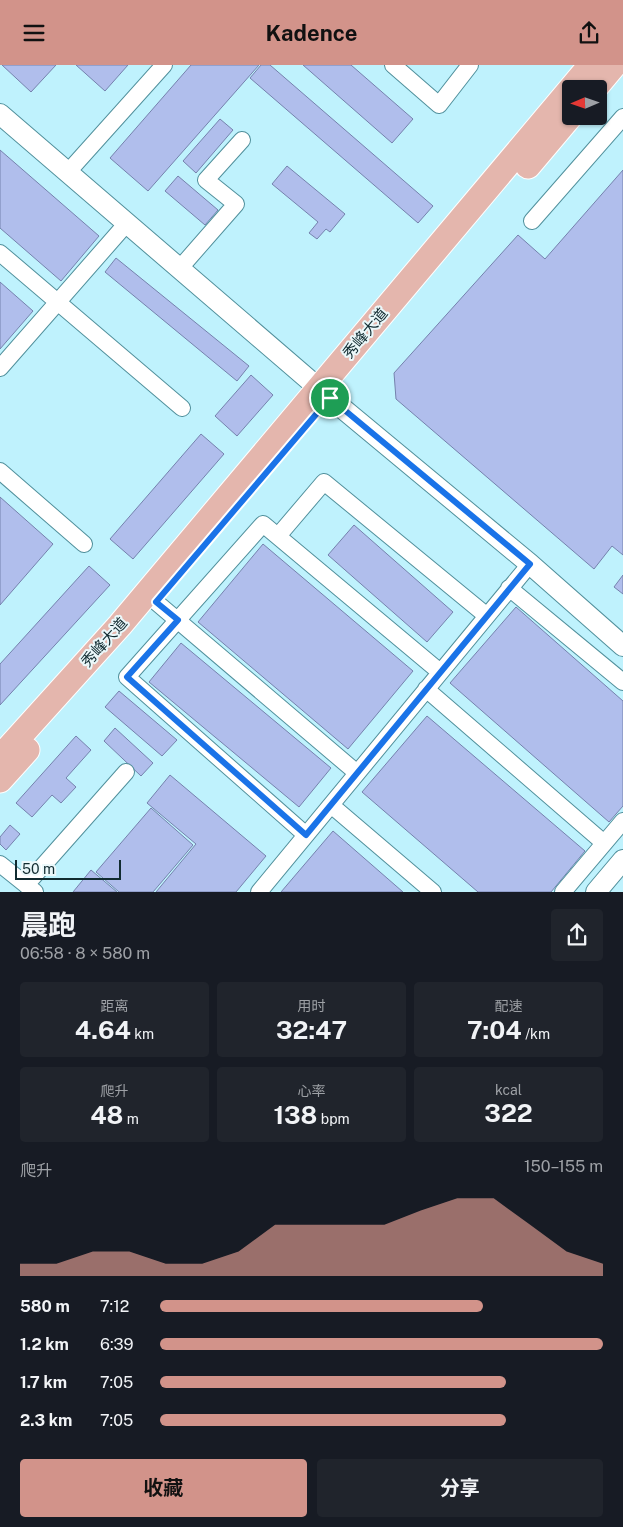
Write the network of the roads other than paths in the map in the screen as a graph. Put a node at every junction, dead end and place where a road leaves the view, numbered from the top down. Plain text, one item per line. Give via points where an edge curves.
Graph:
1 (164, 65) edge
2 (393, 65) edge
3 (470, 65) edge
4 (614, 65) edge
5 (590, 71) edge
6 (0, 114) edge
7 (623, 117) edge
8 (562, 125) edge
9 (242, 140) dead end
10 (68, 172) junction
11 (532, 221) dead end
12 (127, 223) junction
13 (0, 253) edge
14 (180, 268) junction
15 (58, 302) junction
16 (0, 368) edge
17 (325, 393) junction
18 (182, 408) dead end
19 (0, 471) edge
20 (278, 537) junction
21 (84, 544) dead end
22 (530, 564) junction
23 (509, 588) junction
24 (156, 602) junction
25 (487, 615) junction
26 (178, 620) junction
27 (623, 646) edge
28 (440, 672) junction
29 (623, 682) edge
30 (426, 689) junction
31 (0, 758) edge
32 (126, 772) dead end
33 (357, 773) junction
34 (0, 780) edge
35 (331, 805) junction
36 (623, 821) edge
37 (306, 835) junction
38 (604, 843) junction
39 (623, 860) edge
40 (3, 872) edge
41 (30, 889) edge
42 (259, 892) edge
43 (433, 892) edge
44 (563, 892) edge
45 (596, 892) edge

1 - 10 street
2 - 3 street via 438,105
4 - 5 main road, 秀峰大道
5 - 17 main road, 秀峰大道
6 - 10 street
7 - 11 street
8 - 17 main road, 秀峰大道
9 - 14 street via 206,180 236,204
10 - 12 street
12 - 14 street
12 - 15 street
13 - 15 street
14 - 17 street
15 - 16 street
15 - 18 street
17 - 22 street
17 - 24 main road, 秀峰大道
17 - 31 main road, 秀峰大道
19 - 21 street
20 - 25 street via 324,482
20 - 26 street via 264,524
20 - 28 street
22 - 23 street
22 - 27 street
23 - 25 street
23 - 29 street
24 - 26 street
24 - 34 main road, 秀峰大道
25 - 28 street
26 - 33 street
26 - 37 street via 127,677
28 - 30 street
30 - 33 street
30 - 38 street
32 - 41 street
33 - 35 street
35 - 37 street
35 - 43 street
36 - 38 street
37 - 42 street
38 - 44 street
39 - 45 street
40 - 41 street

